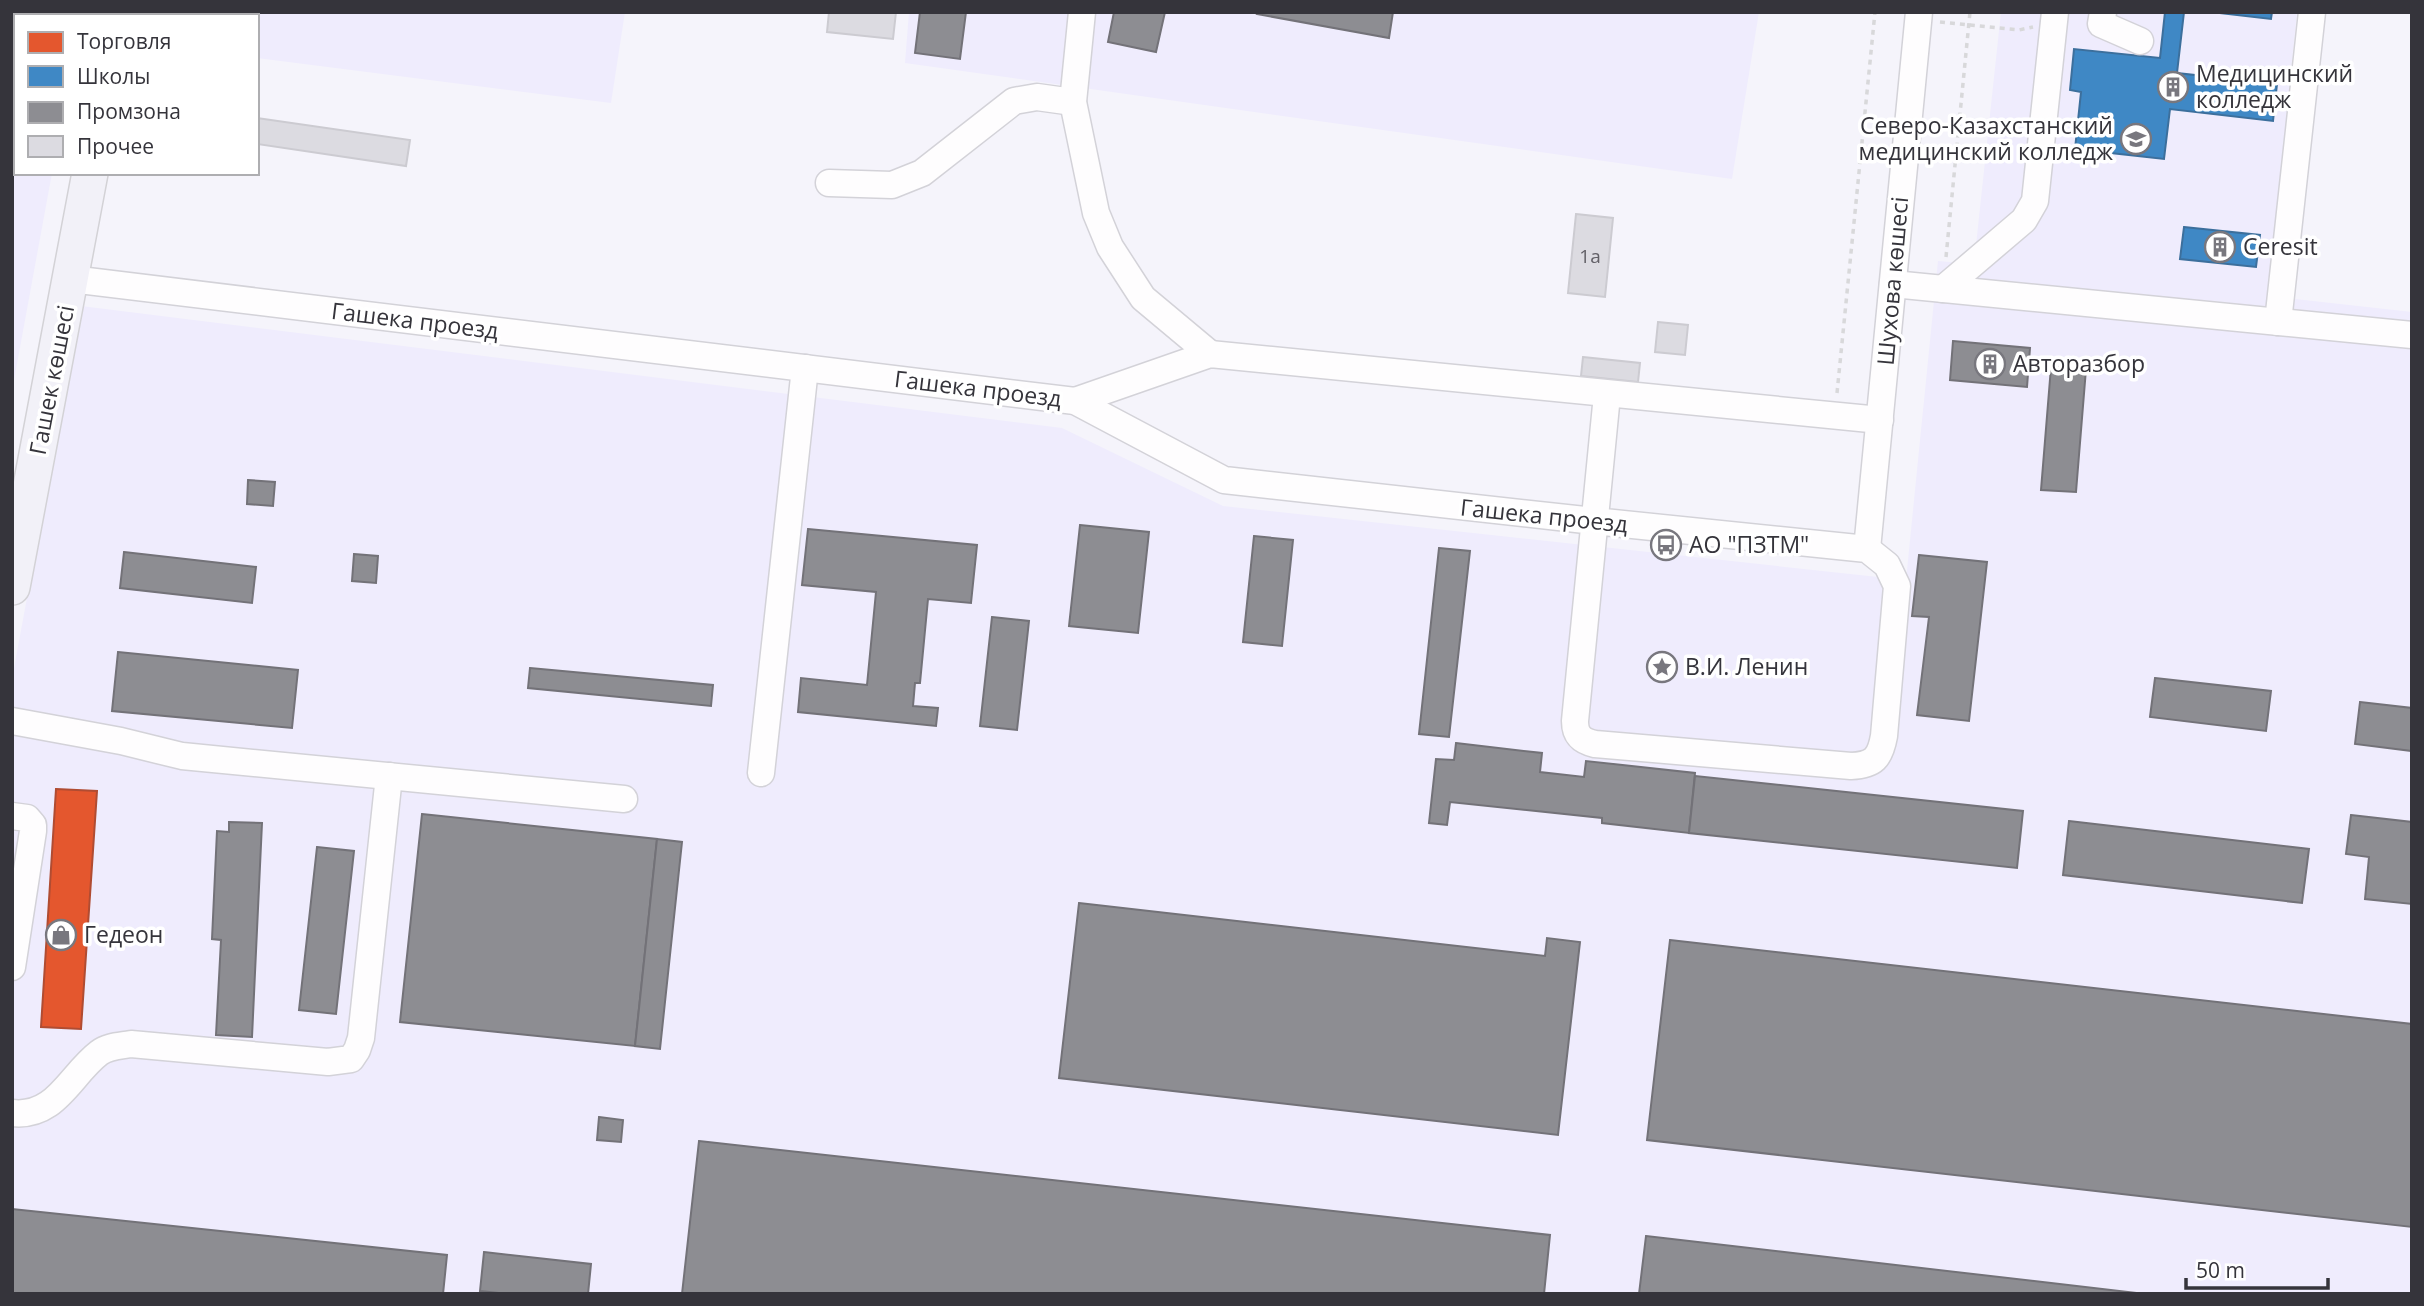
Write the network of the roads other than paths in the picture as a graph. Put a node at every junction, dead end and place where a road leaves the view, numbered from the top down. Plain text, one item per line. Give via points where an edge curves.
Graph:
1 (1082, 12) edge
2 (2103, 12) edge
3 (2312, 12) edge
4 (1918, 16) edge
5 (2054, 18) edge
6 (2140, 41) dead end
7 (1073, 102) junction
8 (90, 175) edge
9 (829, 183) dead end
10 (71, 279) junction
11 (1893, 284) junction
12 (1942, 289) junction
13 (2278, 323) junction
14 (2412, 335) edge
15 (1210, 354) junction
16 (805, 369) junction
17 (1607, 395) junction
18 (1075, 401) junction
19 (1880, 420) junction
20 (1594, 522) junction
21 (1867, 549) junction
22 (12, 587) edge
23 (12, 721) edge
24 (761, 773) dead end
25 (389, 776) junction
26 (624, 799) dead end
27 (12, 816) edge
28 (12, 967) edge
29 (12, 1113) edge

1 - 7 street
2 - 6 street via 2101,24
3 - 13 street
4 - 11 street, Шухова көшесі
5 - 12 street via 2035,201 2024,220
7 - 9 street via 1037,97 1014,101 922,173 892,185
7 - 15 street via 1096,213 1110,247 1143,298
8 - 10 main road, Гашек көшесі
10 - 16 street, Гашека проезд
10 - 22 main road, Гашек көшесі
11 - 12 street
11 - 19 street, Шухова көшесі
12 - 13 street
13 - 14 street
15 - 17 street
15 - 18 street
16 - 18 street, Гашека проезд
16 - 24 street
17 - 19 street
17 - 20 street
18 - 20 street, Гашека проезд via 1224,480
19 - 21 street, Шухова көшесі
20 - 21 street, Гашека проезд
20 - 21 street via 1574,721 1580,737 1595,744 1851,766 1874,761 1884,736 1897,586 1887,565
23 - 25 street via 110,738 182,757
25 - 26 street
25 - 29 street via 361,1038 351,1059 328,1062 131,1044 111,1047 99,1053 45,1107 26,1115
27 - 28 street via 27,818 33,825

